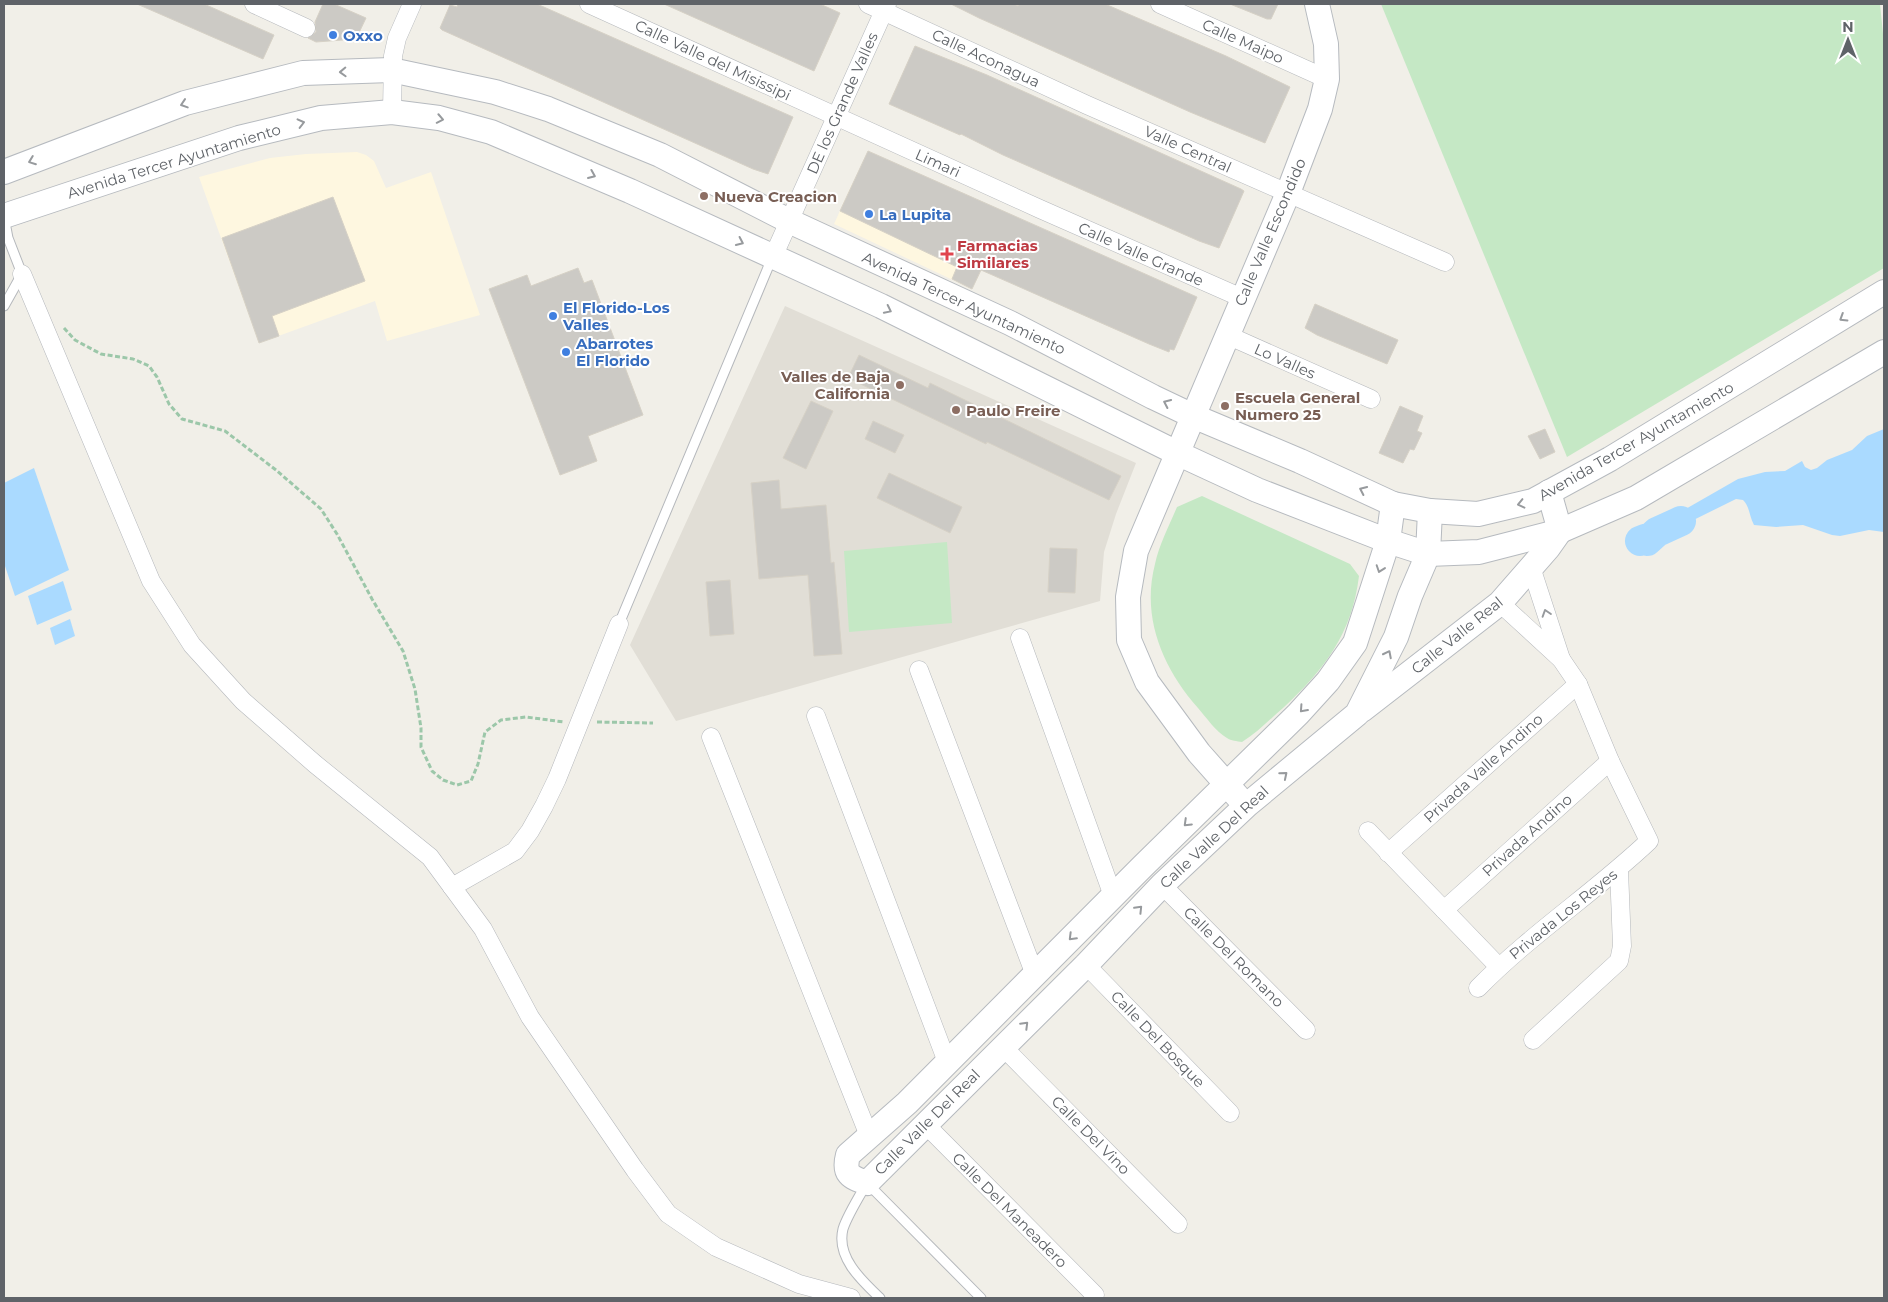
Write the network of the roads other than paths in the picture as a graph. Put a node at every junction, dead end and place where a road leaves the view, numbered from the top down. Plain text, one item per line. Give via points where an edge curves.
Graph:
1 (254, 4) edge
2 (412, 4) edge
3 (588, 4) edge
4 (1160, 4) edge
5 (1317, 4) edge
6 (880, 6) edge
7 (306, 28) dead end
8 (391, 70) junction
9 (1327, 79) junction
10 (1088, 105) joint
11 (392, 112) junction
12 (837, 117) junction
13 (4, 172) edge
14 (1288, 193) junction
15 (1040, 209) joint
16 (789, 221) junction
17 (5, 223) edge
18 (773, 257) junction
19 (1445, 262) dead end
20 (22, 274) junction
21 (1884, 292) edge
22 (1242, 298) junction
23 (4, 306) edge
24 (1227, 335) junction
25 (1884, 352) edge
26 (1371, 399) dead end
27 (1193, 416) junction
28 (1177, 453) junction
29 (1549, 492) junction
30 (1394, 504) junction
31 (1430, 511) junction
32 (1560, 531) junction
33 (1388, 541) junction
34 (1428, 554) junction
35 (1532, 568) junction
36 (1500, 603) junction
37 (619, 624) joint
38 (1020, 638) dead end
39 (1561, 659) junction
40 (919, 670) dead end
41 (1578, 684) junction
42 (1357, 714) junction
43 (816, 716) dead end
44 (710, 737) dead end
45 (1610, 761) junction
46 (1226, 785) junction
47 (1247, 805) junction
48 (1368, 831) dead end
49 (1388, 853) junction
50 (1619, 870) junction
51 (1162, 885) junction
52 (452, 887) junction
53 (1113, 896) junction
54 (1444, 910) junction
55 (1086, 965) junction
56 (1499, 966) junction
57 (1035, 975) junction
58 (1478, 988) dead end
59 (1306, 1030) dead end
60 (1533, 1040) dead end
61 (1003, 1047) junction
62 (947, 1062) junction
63 (1230, 1113) dead end
64 (925, 1124) junction
65 (869, 1136) junction
66 (867, 1183) junction
67 (1178, 1224) dead end
68 (1095, 1296) dead end
69 (851, 1298) edge
70 (880, 1298) edge
71 (980, 1298) edge

1 - 7 street
2 - 8 street via 397,38
3 - 12 street, Calle Valle del Misissipi
4 - 9 street, Calle Maipo
5 - 9 main road, Calle Valle Escondido via 1326,44
6 - 10 street, Calle Aconagua
6 - 12 street, DE los Grande Valles
8 - 11 street
8 -> 13 main road, Avenida Tercer Ayuntamiento via 303,73 185,103
8 - 16 main road, Avenida Tercer Ayuntamiento via 495,92 548,109 660,155
9 - 14 main road, Calle Valle Escondido via 1312,135
10 - 14 street, Valle Central
17 -> 11 main road, Avenida Tercer Ayuntamiento via 239,138 322,118
11 -> 18 main road, Avenida Tercer Ayuntamiento via 439,118 491,132
12 - 15 street, Limari
12 - 16 street, DE los Grande Valles
14 - 19 street, Valle Central
14 - 22 main road, Calle Valle Escondido
15 - 22 street, Calle Valle Grande
16 - 18 street, DE los Grande Valles
27 -> 16 main road, Avenida Tercer Ayuntamiento via 1010,323
17 - 20 lane
18 -> 28 main road, Avenida Tercer Ayuntamiento via 881,306
18 - 37 lane
20 - 23 lane
20 - 52 street via 151,581 192,645 243,702 430,857
21 -> 29 main road, Avenida Tercer Ayuntamiento via 1610,460
22 - 24 main road, Calle Valle Escondido
24 - 26 street, Lo Valles
24 - 27 main road, Calle Valle Escondido
25 - 32 main road, Avenida Tercer Ayuntamiento via 1636,498
27 - 28 main road, Calle Valle Escondido
30 -> 27 main road, Avenida Tercer Ayuntamiento
28 - 33 main road, Avenida Tercer Ayuntamiento via 1257,490
28 - 46 main road, Calle Valle Escondido via 1136,551 1128,597 1129,640 1147,682
29 -> 31 main road, Avenida Tercer Ayuntamiento via 1533,501 1478,514
29 - 32 main road
30 - 31 main road, Avenida Tercer Ayuntamiento
30 - 33 main road, Calle Valle Del Real
31 - 34 main road, Calle Valle Del Real
32 - 34 main road, Avenida Tercer Ayuntamiento via 1479,552
32 - 35 main road, Calle Valle Real
33 - 34 main road, Avenida Tercer Ayuntamiento
33 -> 46 main road, Calle Valle Del Real via 1355,643 1322,688
42 -> 34 main road, Calle Valle Del Real via 1396,637
35 - 36 main road, Calle Valle Real
39 -> 35 street
36 - 39 street
36 - 42 main road, Calle Valle Real
37 - 52 street via 544,806 530,830 515,851
38 - 53 street
39 - 41 street
40 - 57 street
41 - 45 street
41 - 49 street, Privada Valle Andino
47 -> 42 main road, Calle Valle Del Real
43 - 62 street
44 - 65 street
45 - 50 street, Privada Los Reyes via 1648,842
45 - 54 street, Privada Andino
46 - 47 main road, Calle Valle Escondido
46 -> 53 main road, Calle Valle Del Real
47 - 51 main road, Calle Valle Del Real
48 - 49 street
49 - 54 street
50 - 56 street, Privada Los Reyes
50 - 60 street via 1622,946 1619,961
55 -> 51 main road, Calle Valle Del Real
51 - 59 street, Calle Del Romano
52 - 69 street via 484,929 530,1017 668,1214 716,1247 799,1284
53 -> 57 main road, Calle Valle Del Real
54 - 56 street
61 -> 55 main road, Calle Valle Del Real
55 - 63 street, Calle Del Bosque
56 - 58 street, Privada Los Reyes
57 - 62 main road, Calle Valle Del Real
61 - 64 main road, Calle Valle Del Real
61 - 67 street, Calle Del Vino
62 - 65 main road, Calle Valle Del Real
64 - 66 main road, Calle Valle Del Real
64 - 68 street, Calle Del Maneadero
65 - 66 main road, Calle Valle Del Real via 848,1155 846,1164 847,1172
66 - 70 lane via 843,1229 843,1254
66 - 71 lane

